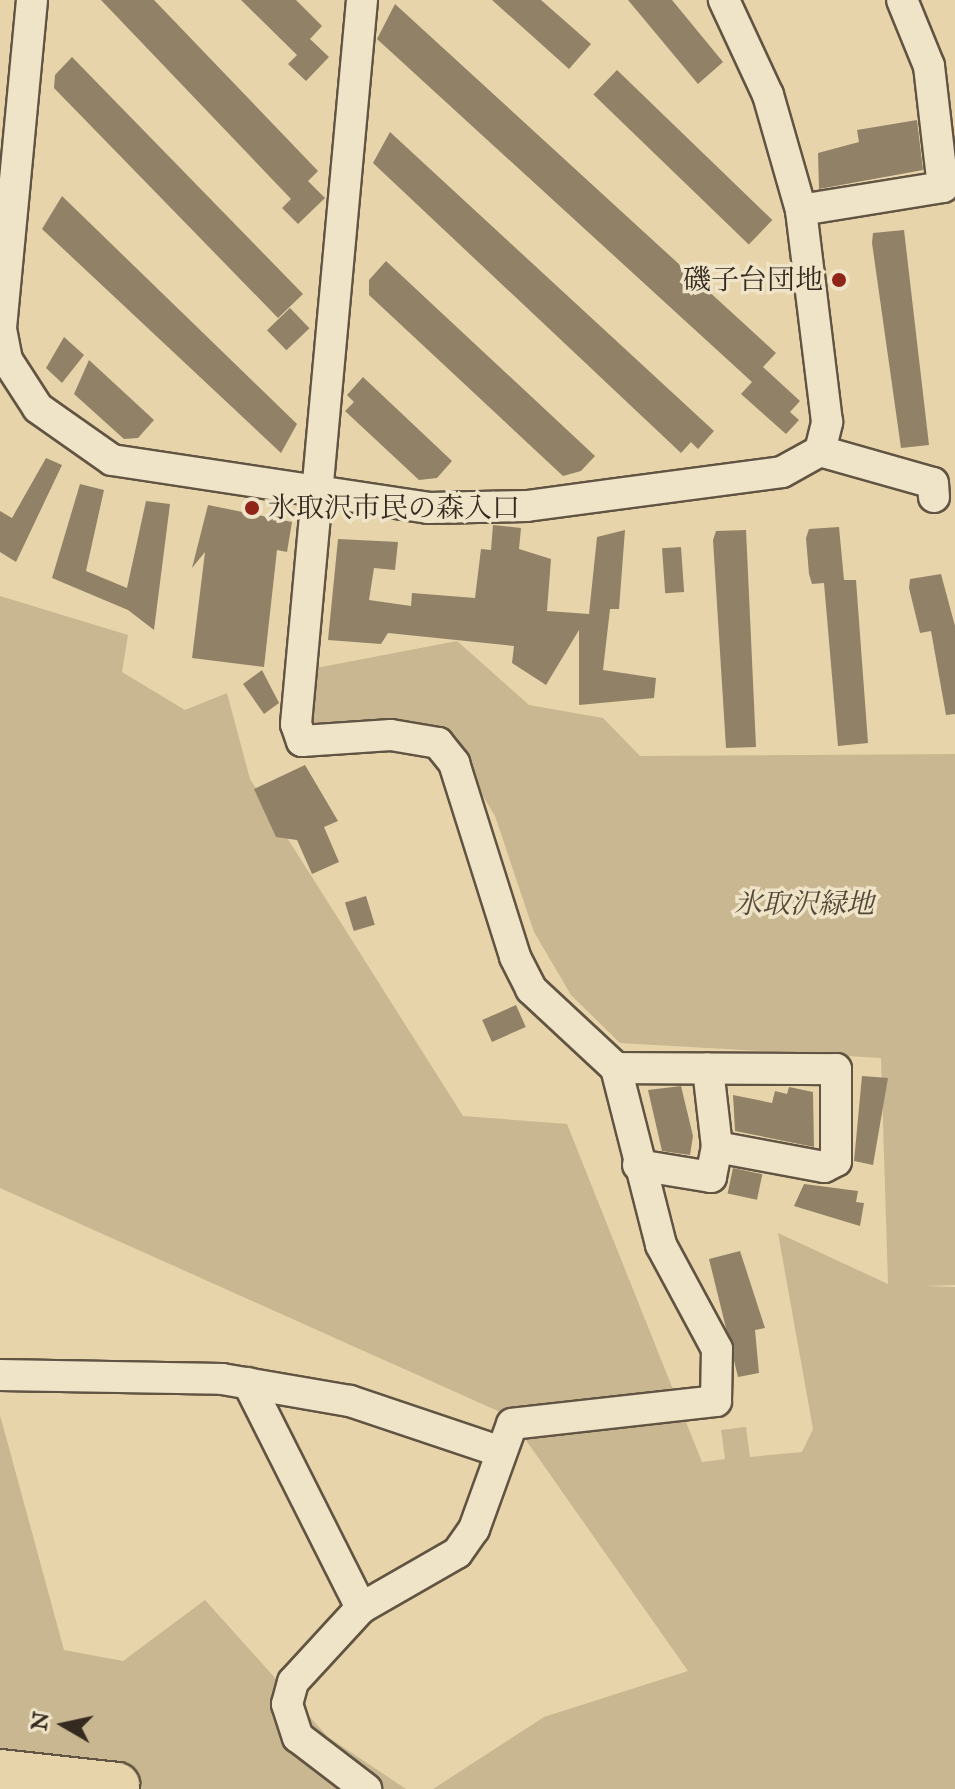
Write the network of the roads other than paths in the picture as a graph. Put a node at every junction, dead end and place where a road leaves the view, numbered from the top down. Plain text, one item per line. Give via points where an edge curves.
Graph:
1 (32, 0) edge
2 (362, 0) edge
3 (724, 0) edge
4 (902, 0) edge
5 (801, 210) junction
6 (820, 451) junction
7 (318, 496) junction
8 (934, 497) dead end
9 (616, 1068) junction
10 (708, 1069) junction
11 (717, 1147) junction
12 (638, 1165) junction
13 (0, 1375) edge
14 (248, 1383) junction
15 (499, 1451) junction
16 (361, 1608) junction
17 (0, 1772) edge
18 (117, 1785) dead end
19 (366, 1789) edge

1 - 7 street via 4,254 7,360 38,408 112,460
2 - 7 street
3 - 5 street via 768,95
4 - 5 street via 929,66 943,187
5 - 6 street via 827,422
6 - 7 street via 782,472 527,506 428,508
6 - 8 street via 933,483
7 - 9 street via 296,724 302,741 391,735 438,743 470,803 531,989
9 - 10 street
9 - 12 street
10 - 11 street
10 - 11 street via 836,1069 836,1161 824,1167
11 - 12 street via 711,1177
12 - 15 street via 661,1245 717,1349 716,1401 512,1424
13 - 14 street
14 - 15 street via 350,1401
14 - 16 street
15 - 16 street via 474,1529 457,1553
16 - 19 street via 293,1682 287,1704 298,1737
17 - 18 highway

